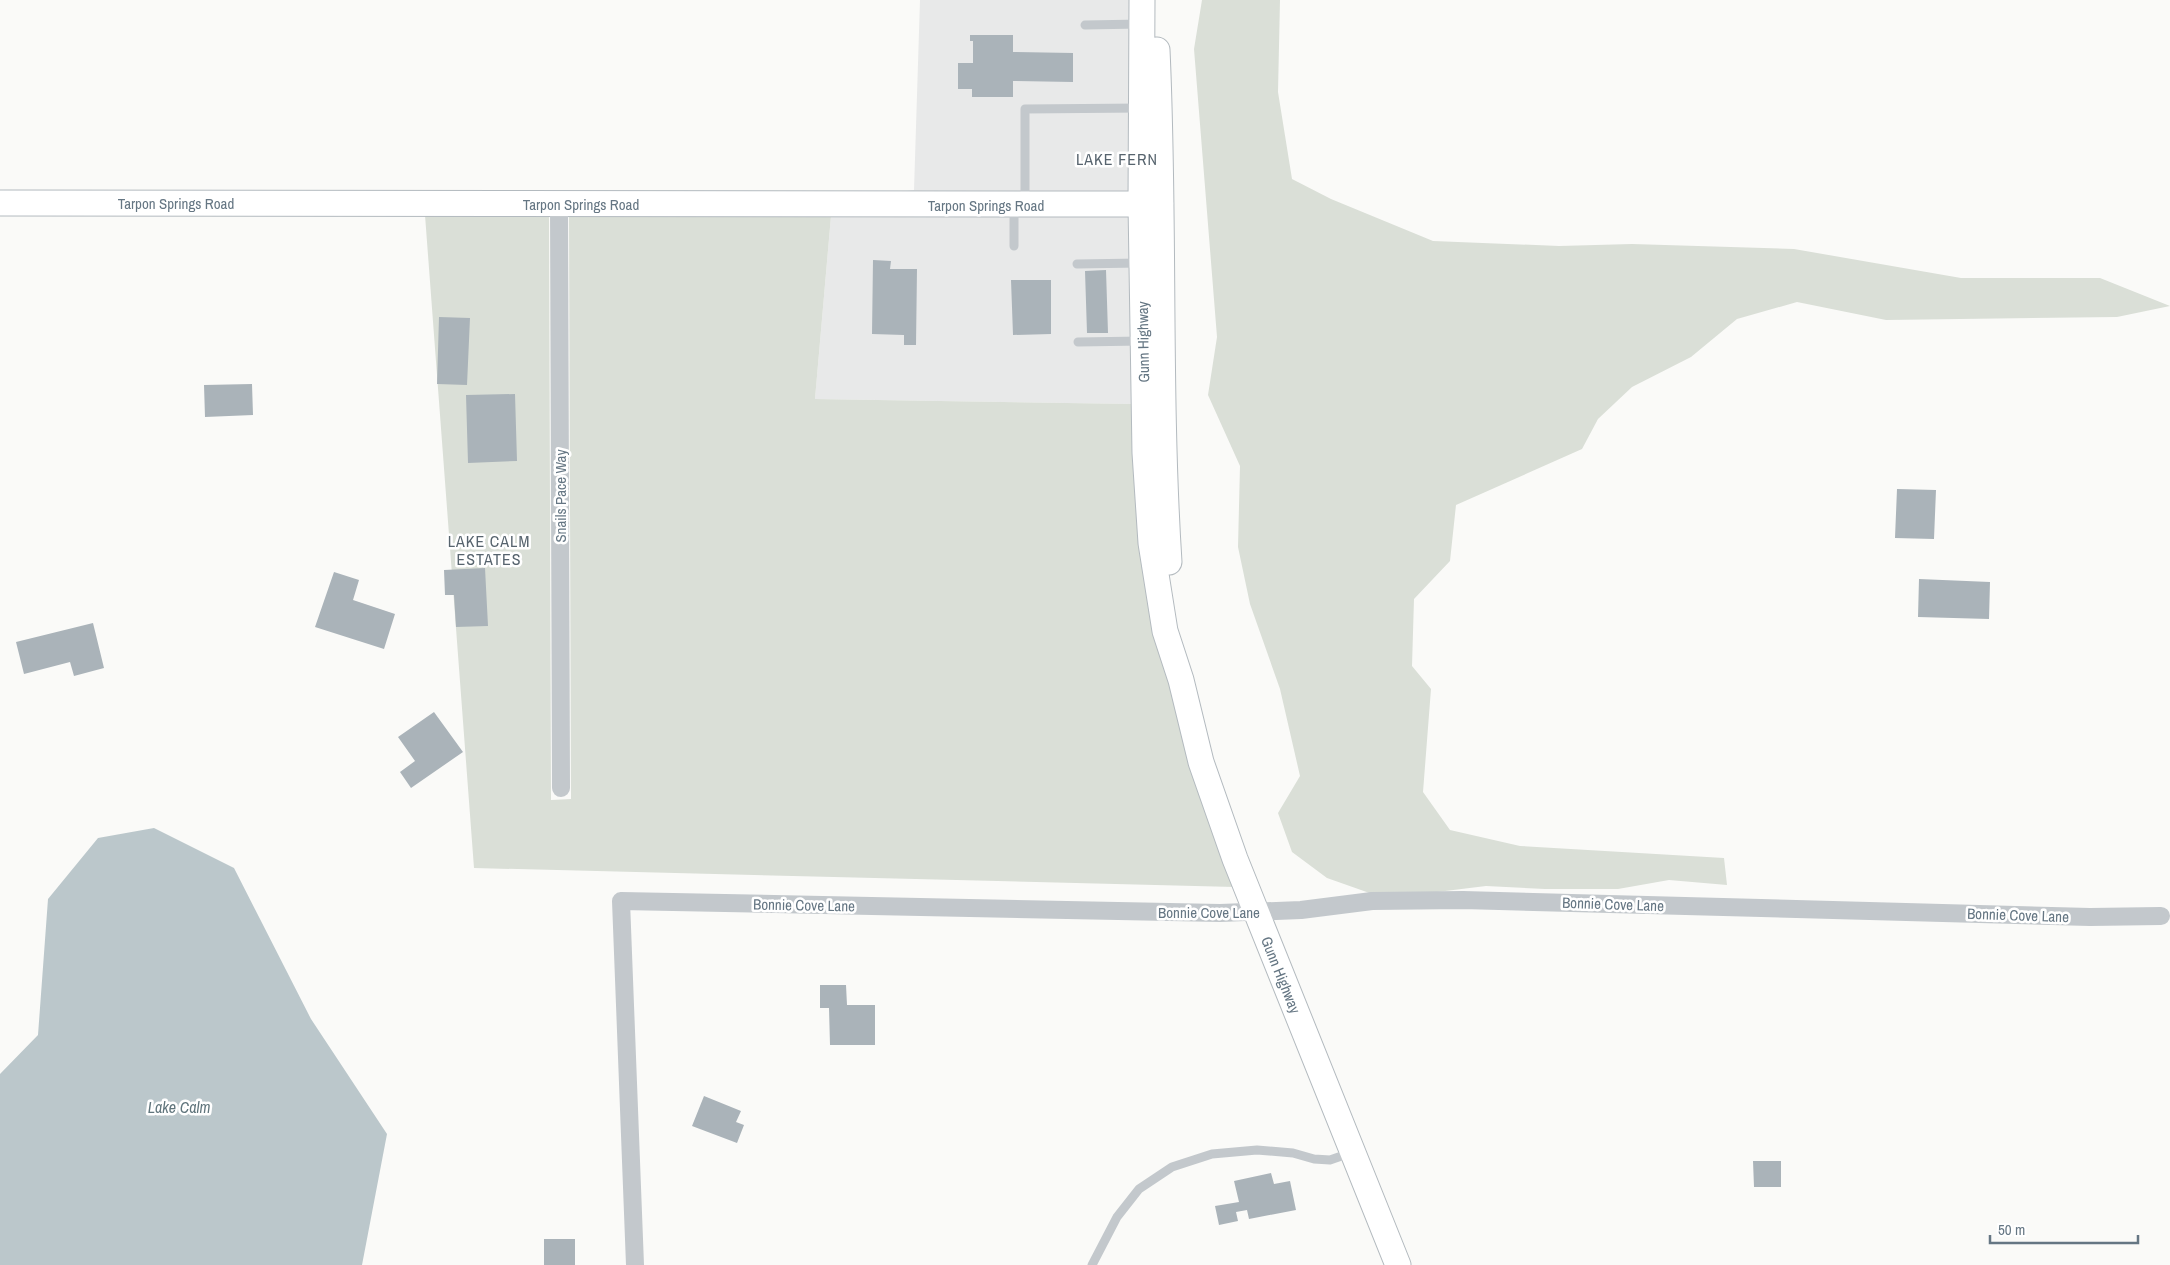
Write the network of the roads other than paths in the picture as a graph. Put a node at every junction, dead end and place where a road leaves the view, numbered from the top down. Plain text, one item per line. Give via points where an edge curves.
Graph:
1 (1142, 0) edge
2 (1154, 0) edge
3 (1141, 24) junction
4 (1085, 25) dead end
5 (1141, 108) junction
6 (0, 203) edge
7 (559, 204) junction
8 (1020, 204) junction
9 (1151, 204) junction
10 (1014, 246) dead end
11 (1142, 263) junction
12 (1077, 264) dead end
13 (1142, 341) junction
14 (1078, 342) dead end
15 (1181, 680) junction
16 (561, 788) dead end
17 (1256, 912) junction
18 (2161, 916) dead end
19 (1353, 1152) junction
20 (635, 1265) edge
21 (1092, 1265) edge
22 (1398, 1265) edge

1 - 3 main road, Gunn Highway
2 - 9 main road, Gunn Highway via 1160,108
3 - 4 lane
3 - 5 main road, Gunn Highway
5 - 8 lane via 1025,109
5 - 9 main road, Gunn Highway
6 - 7 main road, Tarpon Springs Road
7 - 8 main road, Tarpon Springs Road
7 - 16 street, Snails Pace Way
8 - 9 main road, Tarpon Springs Road
8 - 10 lane
9 - 11 main road, Gunn Highway
9 - 15 main road, Gunn Highway via 1169,561
11 - 12 lane
11 - 13 main road, Gunn Highway
13 - 14 lane
13 - 15 main road, Gunn Highway via 1151,543 1165,632
15 - 17 main road, Gunn Highway via 1201,762
17 - 18 street, Bonnie Cove Lane via 1372,901 1463,900 2090,917
17 - 19 main road, Gunn Highway
17 - 20 street, Bonnie Cove Lane via 621,901
19 - 21 lane via 1330,1160 1257,1150 1212,1154 1172,1167 1139,1189 1116,1217
19 - 22 main road, Gunn Highway

